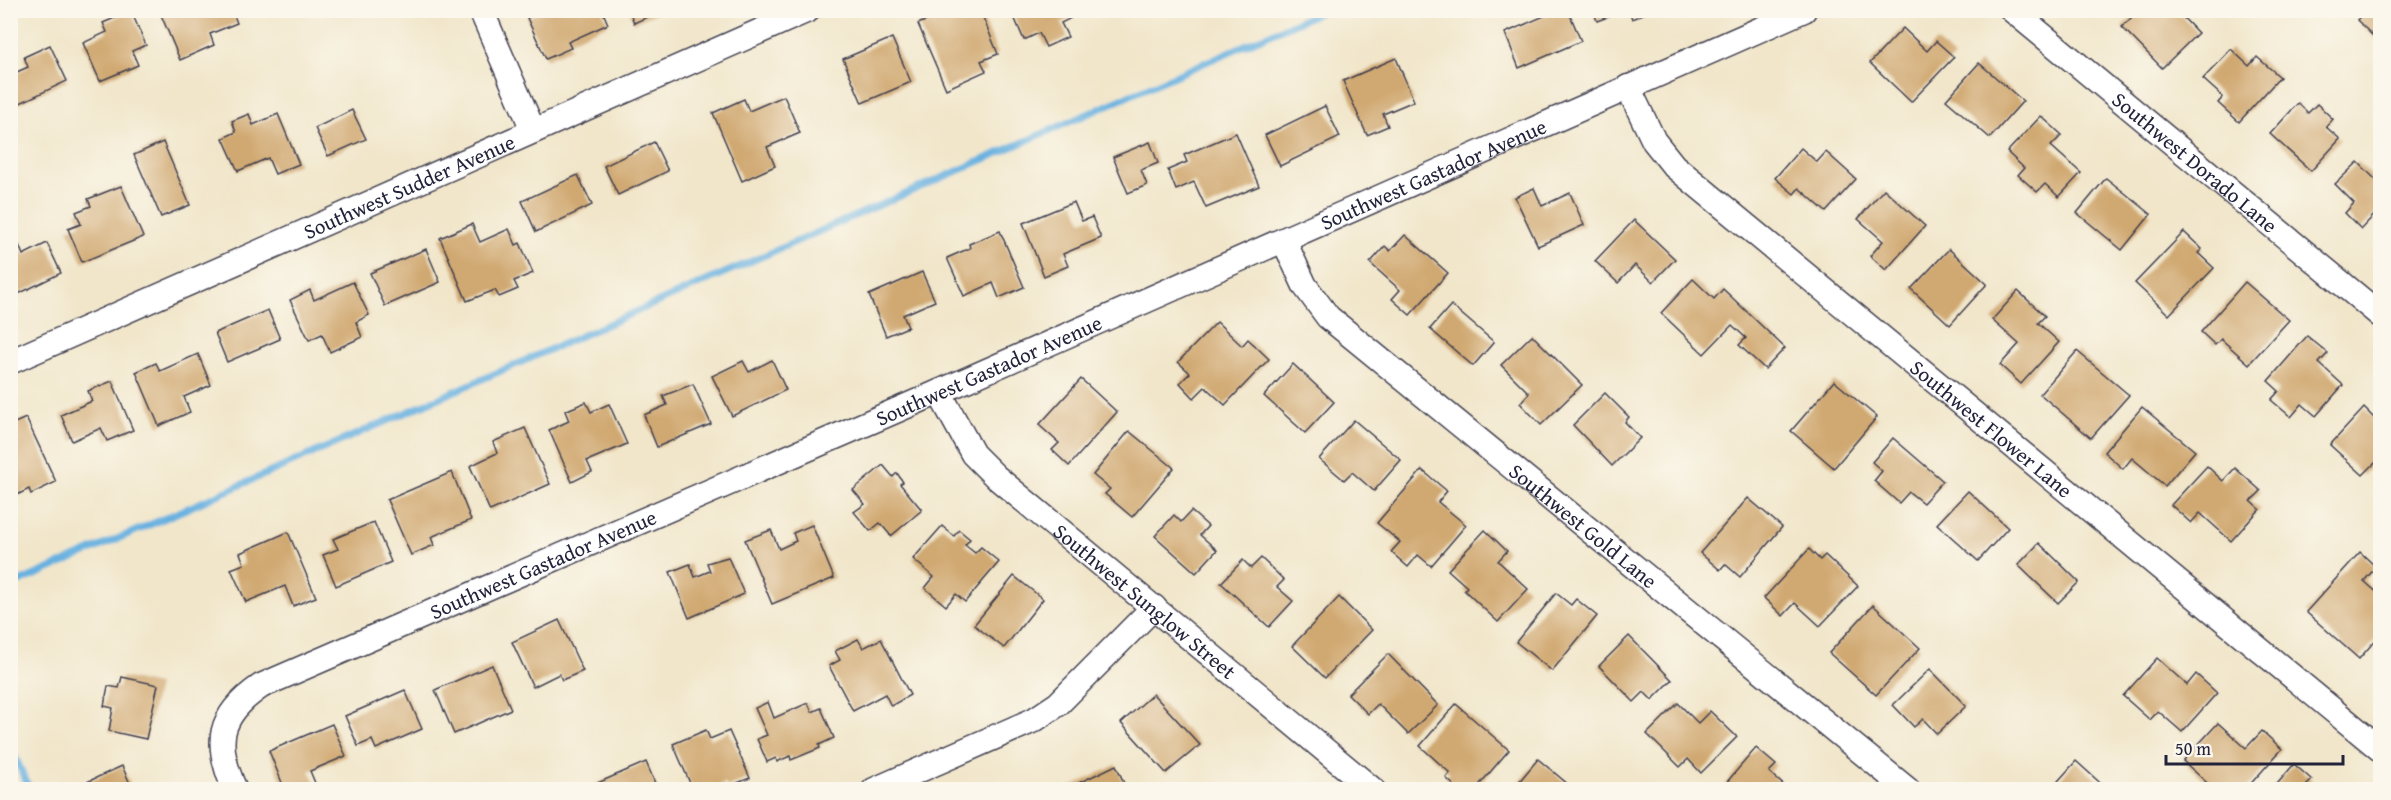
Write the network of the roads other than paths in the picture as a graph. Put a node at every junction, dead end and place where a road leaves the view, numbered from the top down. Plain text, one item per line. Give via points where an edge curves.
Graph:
1 (481, 10) edge
2 (808, 10) edge
3 (1804, 10) edge
4 (2012, 10) edge
5 (1628, 87) junction
6 (533, 130) junction
7 (1284, 241) junction
8 (2380, 315) edge
9 (10, 362) edge
10 (939, 392) junction
11 (1154, 607) junction
12 (2380, 749) edge
13 (230, 779) edge
14 (874, 789) edge
15 (1372, 789) edge
16 (1908, 789) edge

1 - 6 street
2 - 6 street, Southwest Sudder Avenue
3 - 5 street, Southwest Gastador Avenue
4 - 8 street, Southwest Dorado Lane
5 - 7 street, Southwest Gastador Avenue
5 - 12 street, Southwest Flower Lane via 1654,141 1674,166
6 - 9 street, Southwest Sudder Avenue
7 - 10 street, Southwest Gastador Avenue
7 - 16 street, Southwest Gold Lane via 1305,286 1328,317
10 - 11 street, Southwest Sunglow Street via 973,454 996,477
10 - 13 street, Southwest Gastador Avenue via 261,686 234,707 226,722 221,750
11 - 14 street via 1058,704 1034,720
11 - 15 street, Southwest Sunglow Street

